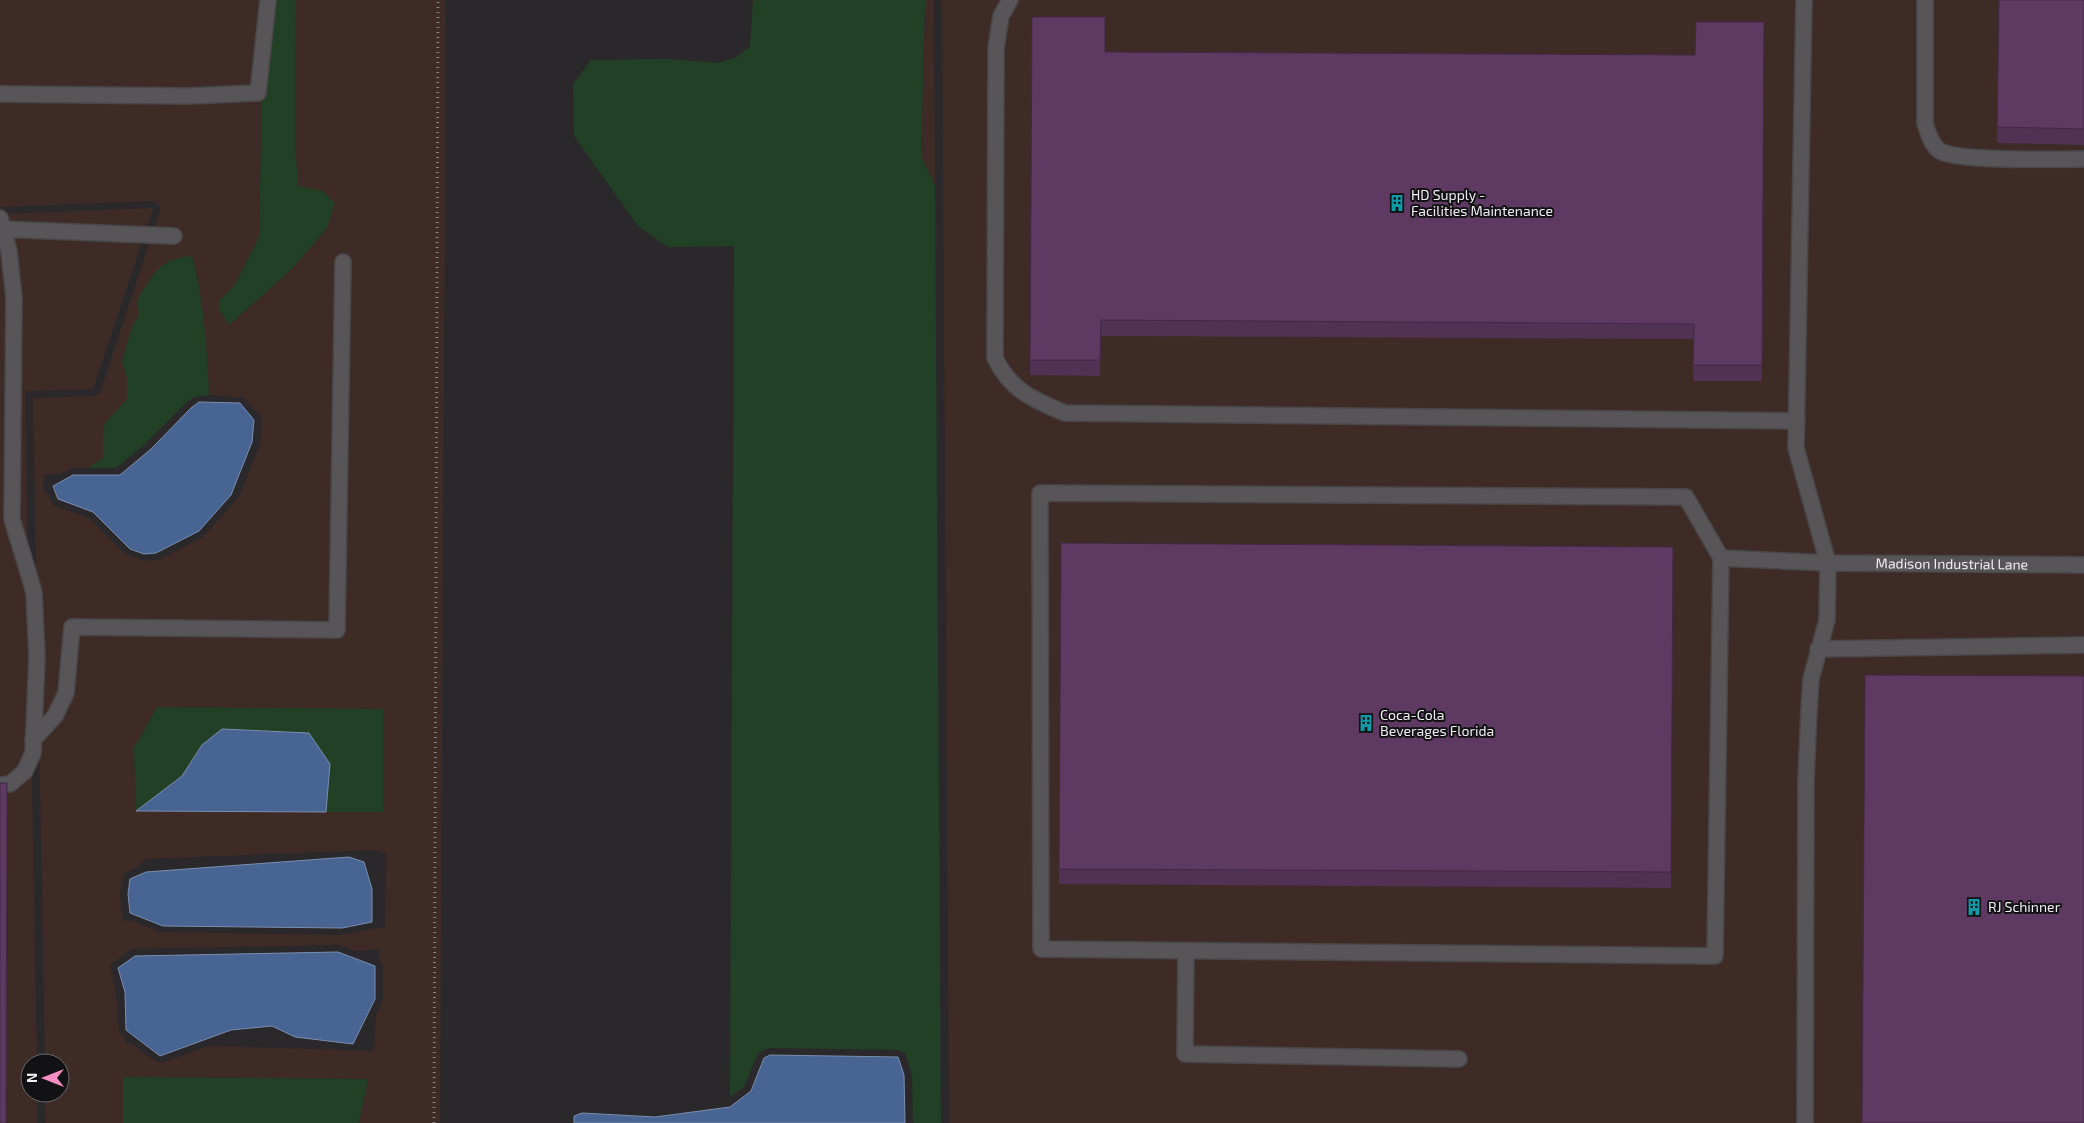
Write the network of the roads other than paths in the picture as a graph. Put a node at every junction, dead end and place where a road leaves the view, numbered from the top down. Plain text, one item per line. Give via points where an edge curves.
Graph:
1 (268, 0) edge
2 (1010, 0) edge
3 (1804, 0) edge
4 (1925, 0) edge
5 (0, 94) edge
6 (2084, 159) edge
7 (1, 225) edge
8 (174, 236) dead end
9 (343, 262) dead end
10 (1796, 421) junction
11 (1720, 558) junction
12 (1824, 563) junction
13 (2084, 565) edge
14 (2084, 645) edge
15 (1818, 649) junction
16 (34, 740) junction
17 (0, 785) edge
18 (1186, 951) junction
19 (1459, 1058) dead end
20 (1805, 1123) edge

1 - 5 street via 258,93 188,96
2 - 10 street via 1001,16 996,48 995,358 1010,382 1030,397 1065,413
3 - 10 street
4 - 6 street via 1925,124 1932,142 1940,151 1954,156 1988,158
7 - 8 street
7 - 16 street via 9,251 14,298 12,519 34,592 37,657
9 - 16 street via 337,630 72,627 66,693 56,716
10 - 12 street via 1796,448
11 - 12 street, Madison Industrial Lane
11 - 18 street via 1715,956
11 - 18 street via 1686,497 1040,493 1041,949
12 - 13 street, Madison Industrial Lane
12 - 15 street via 1827,620
14 - 15 street
15 - 20 street via 1811,679 1807,769
16 - 17 street via 33,753 25,771 10,784
18 - 19 street via 1185,1054

